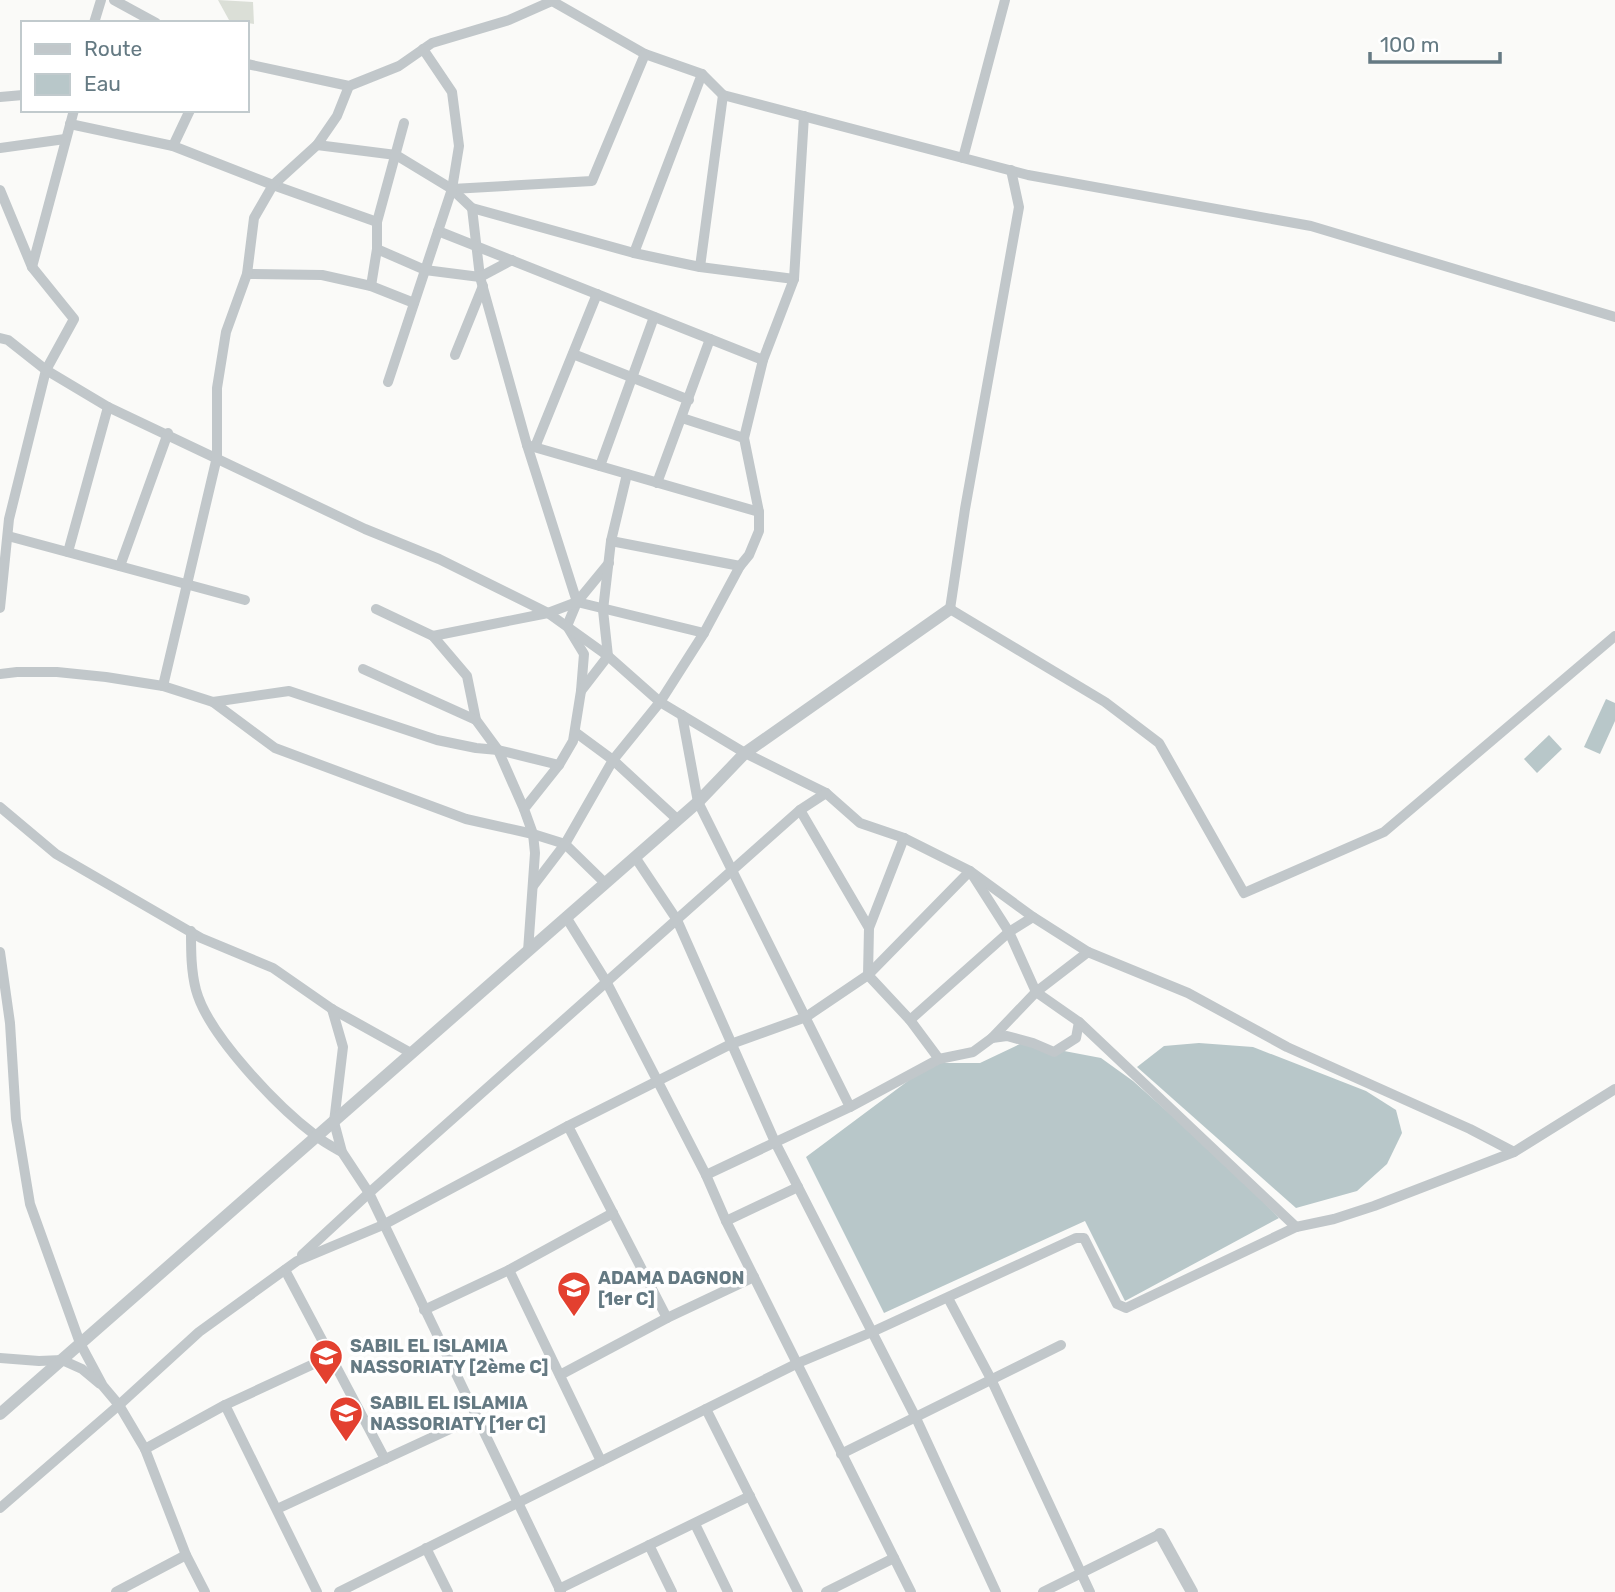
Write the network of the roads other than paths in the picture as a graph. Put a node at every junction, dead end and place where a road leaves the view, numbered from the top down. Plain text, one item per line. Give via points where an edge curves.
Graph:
1 (100, 0) edge
2 (114, 0) edge
3 (1005, 0) edge
4 (95, 21) edge
5 (152, 21) edge
6 (423, 49) junction
7 (645, 54) junction
8 (248, 64) edge
9 (702, 74) junction
10 (349, 86) junction
11 (21, 95) edge
12 (723, 95) junction
13 (0, 97) edge
14 (74, 112) edge
15 (189, 112) edge
16 (804, 116) junction
17 (404, 123) dead end
18 (71, 124) junction
19 (65, 139) junction
20 (317, 145) junction
21 (173, 146) junction
22 (0, 148) edge
23 (396, 155) junction
24 (963, 158) junction
25 (1011, 170) junction
26 (273, 185) junction
27 (452, 189) junction
28 (0, 190) edge
29 (472, 208) junction
30 (377, 222) junction
31 (438, 230) junction
32 (475, 245) junction
33 (377, 249) junction
34 (634, 253) junction
35 (512, 260) junction
36 (32, 267) junction
37 (700, 267) junction
38 (425, 270) junction
39 (247, 274) junction
40 (794, 279) junction
41 (482, 281) junction
42 (371, 286) junction
43 (597, 294) junction
44 (414, 303) junction
45 (654, 317) junction
46 (1615, 317) edge
47 (0, 338) edge
48 (709, 339) junction
49 (573, 354) junction
50 (455, 355) dead end
51 (762, 360) junction
52 (46, 370) junction
53 (632, 377) junction
54 (388, 382) dead end
55 (689, 400) junction
56 (108, 407) junction
57 (682, 418) junction
58 (168, 433) junction
59 (744, 438) junction
60 (531, 446) junction
61 (217, 457) junction
62 (600, 466) junction
63 (626, 474) junction
64 (657, 482) junction
65 (759, 512) junction
66 (4, 518) edge
67 (8, 536) junction
68 (611, 541) junction
69 (68, 552) junction
70 (610, 563) junction
71 (120, 566) junction
72 (740, 566) junction
73 (189, 584) junction
74 (245, 600) dead end
75 (576, 602) junction
76 (0, 608) edge
77 (376, 609) dead end
78 (950, 609) junction
79 (603, 610) junction
80 (548, 613) junction
81 (567, 626) junction
82 (704, 633) junction
83 (433, 636) junction
84 (1615, 636) edge
85 (608, 656) junction
86 (363, 669) dead end
87 (0, 674) edge
88 (163, 686) junction
89 (582, 691) junction
90 (213, 702) junction
91 (660, 702) junction
92 (681, 715) junction
93 (476, 720) junction
94 (575, 732) junction
95 (498, 750) junction
96 (746, 753) junction
97 (613, 760) junction
98 (559, 765) junction
99 (826, 793) junction
100 (698, 802) junction
101 (0, 807) edge
102 (524, 808) junction
103 (800, 810) junction
104 (678, 820) junction
105 (533, 834) junction
106 (904, 838) junction
107 (565, 844) junction
108 (635, 857) junction
109 (734, 870) junction
110 (970, 871) junction
111 (605, 884) junction
112 (533, 886) junction
113 (566, 917) junction
114 (1033, 917) junction
115 (677, 920) junction
116 (869, 929) junction
117 (191, 931) junction
118 (1009, 932) junction
119 (528, 951) junction
120 (0, 952) edge
121 (1088, 952) junction
122 (868, 975) junction
123 (607, 983) junction
124 (1036, 992) junction
125 (332, 1009) junction
126 (0, 1011) edge
127 (806, 1017) junction
128 (910, 1020) junction
129 (1079, 1022) junction
130 (10, 1023) junction
131 (992, 1038) junction
132 (731, 1044) junction
133 (411, 1053) junction
134 (939, 1059) junction
135 (657, 1081) junction
136 (1615, 1089) edge
137 (850, 1107) junction
138 (334, 1122) junction
139 (568, 1126) junction
140 (316, 1136) junction
141 (775, 1142) junction
142 (1514, 1152) junction
143 (342, 1153) junction
144 (706, 1175) junction
145 (798, 1187) junction
146 (369, 1193) junction
147 (613, 1213) junction
148 (726, 1221) junction
149 (383, 1226) junction
150 (1296, 1227) junction
151 (297, 1261) junction
152 (509, 1269) junction
153 (285, 1270) junction
154 (754, 1276) junction
155 (948, 1298) junction
156 (424, 1310) junction
157 (667, 1318) junction
158 (872, 1332) junction
159 (80, 1343) junction
160 (1061, 1345) dead end
161 (331, 1356) junction
162 (0, 1358) edge
163 (62, 1360) junction
164 (798, 1363) junction
165 (560, 1375) junction
166 (991, 1379) junction
167 (103, 1386) junction
168 (119, 1405) junction
169 (225, 1405) junction
170 (706, 1409) junction
171 (0, 1414) edge
172 (475, 1417) junction
173 (916, 1418) junction
174 (145, 1449) junction
175 (841, 1454) junction
176 (385, 1459) junction
177 (601, 1461) junction
178 (750, 1496) junction
179 (516, 1502) junction
180 (0, 1508) edge
181 (277, 1509) junction
182 (695, 1524) junction
183 (1160, 1534) joint
184 (649, 1545) junction
185 (426, 1548) junction
186 (186, 1555) junction
187 (894, 1558) junction
188 (1080, 1574) junction
189 (560, 1591) edge
190 (116, 1592) edge
191 (205, 1592) edge
192 (317, 1592) edge
193 (339, 1592) edge
194 (448, 1592) edge
195 (672, 1592) edge
196 (728, 1592) edge
197 (797, 1592) edge
198 (826, 1592) edge
199 (911, 1592) edge
200 (996, 1592) edge
201 (1043, 1592) edge
202 (1090, 1592) edge
203 (1192, 1592) edge

1 - 4 street
2 - 5 street
3 - 24 street
6 - 7 street via 552,1
6 - 10 street via 399,66
6 - 27 street via 452,92 460,146
7 - 9 street
7 - 27 street via 592,181
8 - 10 street
9 - 12 street
9 - 34 street
10 - 20 street via 337,116
11 - 13 street
12 - 16 street
12 - 37 street
14 - 18 street
15 - 21 street
16 - 24 street
16 - 40 street
17 - 23 street
18 - 19 street
18 - 21 street
19 - 22 street
19 - 36 street
20 - 23 street
20 - 26 street
21 - 26 street
23 - 27 street
23 - 30 street
24 - 25 street
25 - 46 street via 1311,226
25 - 78 street via 1019,207
26 - 30 street
26 - 39 street via 254,218
27 - 29 street
27 - 31 street
28 - 36 street
29 - 32 street
29 - 34 street
30 - 33 street
31 - 32 street
31 - 38 street
32 - 35 street
32 - 41 street
33 - 38 street
33 - 42 street
34 - 37 street
35 - 41 street
35 - 43 street
36 - 52 street via 74,319
37 - 40 street
38 - 41 street
38 - 44 street
39 - 42 street via 322,275
39 - 61 street via 226,332 217,388
40 - 51 street
41 - 50 street
41 - 60 street
42 - 44 street
43 - 45 street
43 - 49 street
44 - 54 street
45 - 48 street
45 - 53 street
47 - 52 street
48 - 51 street
48 - 55 street
49 - 53 street
49 - 60 street
51 - 59 street
52 - 56 street
52 - 66 street
53 - 55 street
53 - 62 street
55 - 57 street
56 - 58 street
56 - 69 street
57 - 59 street
57 - 64 street
58 - 61 street
58 - 71 street
59 - 65 street
60 - 62 street
60 - 75 street
61 - 73 street
61 - 80 street
62 - 63 street
63 - 64 street
63 - 68 street
64 - 65 street
65 - 72 street via 759,531
66 - 67 street
67 - 69 street
67 - 76 street
68 - 70 street
68 - 72 street
69 - 71 street
70 - 75 street
70 - 79 street
71 - 73 street
72 - 82 street
73 - 74 street
73 - 88 street
75 - 79 street
75 - 80 street
75 - 81 street
77 - 83 street
78 - 84 street via 1105,702 1159,743 1244,893 1384,832
78 - 96 street
79 - 82 street
79 - 85 street
80 - 81 street
80 - 83 street
81 - 85 street
81 - 89 street via 584,654
82 - 91 street
83 - 93 street via 467,676
85 - 89 street
85 - 91 street
86 - 93 street
87 - 88 street via 57,672
88 - 90 street
89 - 94 street
90 - 95 street via 289,691 438,740
90 - 105 street via 275,748 466,819
91 - 92 street
91 - 97 street
92 - 96 street
92 - 100 street
93 - 95 street
94 - 97 street
94 - 98 street
95 - 98 street
95 - 102 street
96 - 99 street
96 - 100 street
97 - 104 street
97 - 107 street
98 - 102 street
99 - 103 street
99 - 106 street via 860,823
100 - 104 street
100 - 109 street
101 - 117 street via 56,854
102 - 105 street
103 - 109 street
103 - 116 street
104 - 108 street
105 - 107 street
105 - 112 street
106 - 110 street
106 - 116 street
107 - 111 street
107 - 112 street
108 - 111 street
108 - 115 street
109 - 115 street
109 - 127 street
110 - 114 street
110 - 118 street
110 - 122 street
111 - 113 street
112 - 119 street
113 - 119 street
113 - 123 street
114 - 118 street
114 - 121 street
115 - 123 street
115 - 132 street
116 - 122 street
117 - 125 street via 272,968
117 - 140 street via 197,993 213,1026 253,1078
118 - 124 street
118 - 128 street
119 - 133 street
120 - 130 street
121 - 124 street
121 - 142 street via 1188,993 1287,1047
122 - 127 street
122 - 128 street
123 - 135 street
123 - 146 street
124 - 129 street
124 - 131 street
125 - 133 street
125 - 138 street via 343,1047
126 - 130 street
127 - 132 street
127 - 137 street
128 - 134 street
129 - 131 street via 1076,1038 1054,1052 1007,1036
129 - 150 street
130 - 159 street via 16,1119 30,1205
131 - 134 street via 973,1052
132 - 135 street
132 - 141 street
133 - 138 street
134 - 137 street
135 - 139 street
135 - 144 street
136 - 142 street
137 - 141 street
138 - 140 street
138 - 143 street
139 - 147 street
139 - 149 street
140 - 143 street
140 - 159 street
141 - 144 street
141 - 145 street
142 - 150 street via 1374,1206
143 - 146 street
144 - 148 street
145 - 148 street
145 - 158 street
146 - 149 street
146 - 151 street
147 - 152 street
147 - 157 street
148 - 154 street
149 - 151 street
149 - 156 street
150 - 155 street via 1126,1308 1117,1304 1084,1238
151 - 153 street
152 - 156 street
152 - 165 street
153 - 161 street
153 - 168 street via 198,1332
154 - 157 street
154 - 164 street
155 - 158 street
155 - 166 street
156 - 172 street
157 - 165 street
158 - 164 street
158 - 173 street
159 - 163 street
159 - 167 street
160 - 166 street
161 - 169 street
161 - 176 street
162 - 163 street
163 - 167 street
163 - 171 street
164 - 170 street
164 - 175 street
165 - 177 street
166 - 173 street
166 - 188 street
167 - 168 street
168 - 174 street
168 - 180 street
169 - 174 street
169 - 181 street
170 - 177 street
170 - 178 street
172 - 176 street
172 - 179 street
173 - 175 street
173 - 200 street
174 - 186 street
175 - 187 street
176 - 181 street
177 - 179 street
178 - 182 street
178 - 197 street
179 - 185 street
179 - 189 street
181 - 192 street
182 - 184 street
182 - 196 street
183 - 188 street
183 - 203 street
184 - 189 street
184 - 195 street
185 - 193 street
185 - 194 street
186 - 190 street
186 - 191 street
187 - 198 street
187 - 199 street
188 - 201 street
188 - 202 street

